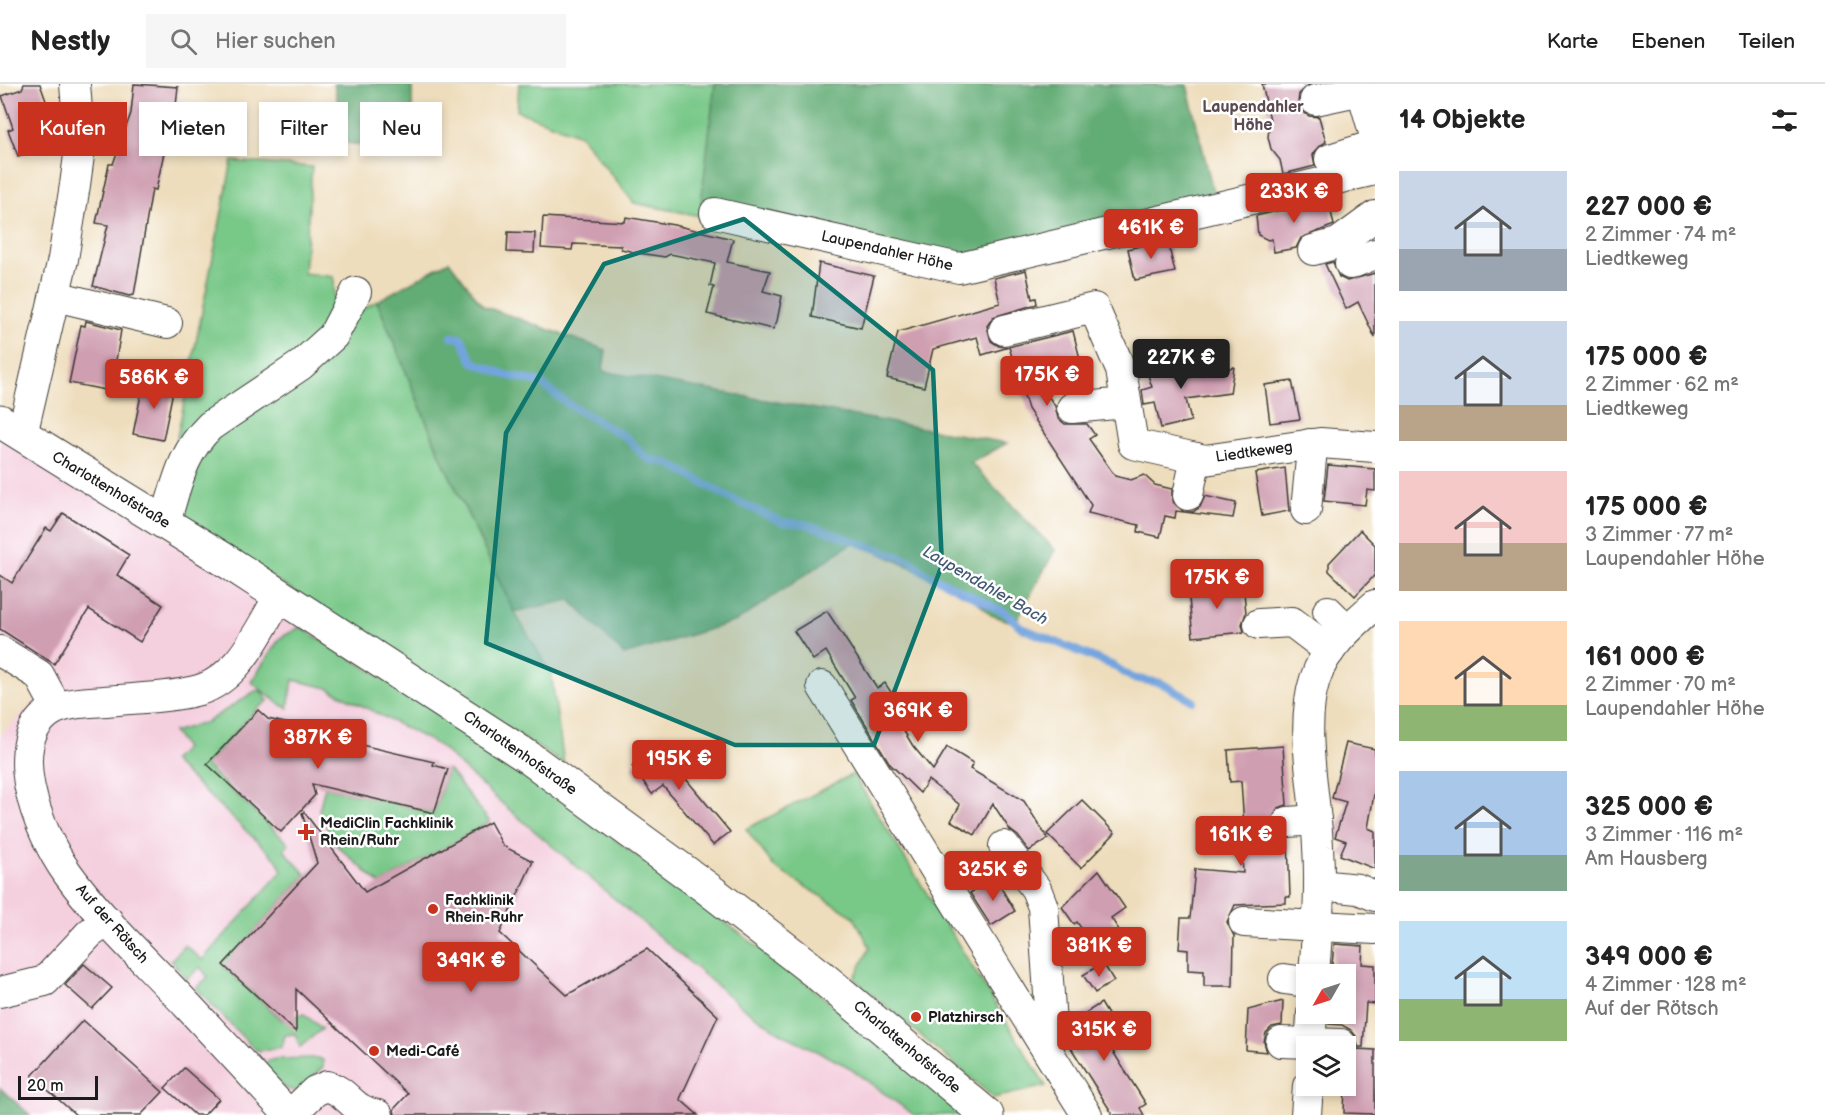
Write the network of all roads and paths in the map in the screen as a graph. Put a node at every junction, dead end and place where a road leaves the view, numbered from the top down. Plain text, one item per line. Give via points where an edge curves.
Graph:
1 (75, 84) edge
2 (1361, 87) edge
3 (1319, 91) edge
4 (1375, 136) edge
5 (1330, 159) dead end
6 (1375, 171) edge
7 (715, 213) dead end
8 (1375, 216) edge
9 (1313, 250) dead end
10 (356, 292) dead end
11 (55, 296) junction
12 (167, 323) dead end
13 (1004, 330) dead end
14 (1126, 403) junction
15 (1072, 408) dead end
16 (11, 428) edge
17 (1309, 444) junction
18 (1375, 447) edge
19 (1206, 458) junction
20 (1199, 492) dead end
21 (1306, 510) dead end
22 (165, 522) junction
23 (280, 595) junction
24 (1375, 605) edge
25 (1259, 624) dead end
26 (1335, 631) junction
27 (0, 651) edge
28 (822, 686) dead end
29 (57, 708) junction
30 (1004, 846) dead end
31 (1311, 872) junction
32 (1375, 896) edge
33 (108, 921) junction
34 (1244, 922) dead end
35 (1317, 924) junction
36 (1375, 929) edge
37 (1315, 964) edge
38 (0, 992) edge
39 (1281, 1042) dead end
40 (1296, 1044) edge
41 (1047, 1047) junction
42 (289, 1115) edge
43 (378, 1115) edge
44 (987, 1115) edge
45 (1088, 1115) edge

1 - 11 street, Charlottenhofstraße via 80,148
2 - 3 street
2 - 4 street
4 - 5 street
6 - 7 street, Laupendahler Höhe via 959,268
8 - 9 street via 1338,243
10 - 22 street via 333,336 301,365 197,438 189,449
11 - 12 street
11 - 16 street, Charlottenhofstraße
13 - 14 street, Liedtkeweg via 1094,308 1121,370
14 - 15 street
14 - 19 street, Liedtkeweg via 1133,444
16 - 22 main road, Charlottenhofstraße
17 - 18 street, Liedtkeweg
17 - 19 street, Liedtkeweg
17 - 21 street
19 - 20 street
22 - 23 main road, Charlottenhofstraße
23 - 29 street, Auf der Rötsch via 233,667 209,686 175,695
23 - 44 main road, Charlottenhofstraße via 528,757 707,888
24 - 26 street
25 - 26 street via 1292,622
26 - 31 street via 1315,677 1309,713 1302,821
27 - 29 street via 39,675
28 - 41 street
29 - 33 street, Auf der Rötsch via 36,721 27,735 19,754 22,778 31,806 66,871
30 - 41 street via 1036,889 1043,907 1052,1038
31 - 32 street
31 - 35 street
33 - 38 street via 90,933 45,981
33 - 42 street, Auf der Rötsch
34 - 35 street
35 - 36 street
35 - 37 street
39 - 40 street
41 - 45 street
42 - 43 street via 315,1091 327,1086 338,1090 365,1114

